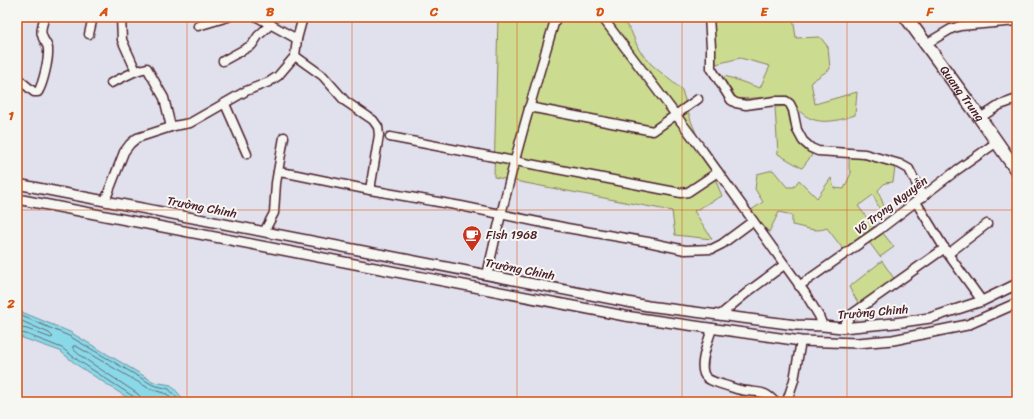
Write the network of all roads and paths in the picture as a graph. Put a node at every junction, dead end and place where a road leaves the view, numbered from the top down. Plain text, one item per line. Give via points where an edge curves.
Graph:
1 (44, 17) edge
2 (93, 17) edge
3 (121, 17) edge
4 (228, 17) edge
5 (258, 17) edge
6 (303, 17) edge
7 (556, 17) edge
8 (602, 17) edge
9 (709, 17) edge
10 (906, 17) edge
11 (1017, 21) edge
12 (271, 24) junction
13 (198, 26) dead end
14 (89, 34) dead end
15 (297, 39) junction
16 (926, 44) junction
17 (295, 56) junction
18 (223, 61) dead end
19 (136, 71) junction
20 (17, 78) edge
21 (111, 83) dead end
22 (698, 99) dead end
23 (1017, 99) edge
24 (225, 104) junction
25 (529, 107) junction
26 (676, 116) junction
27 (980, 118) junction
28 (171, 127) junction
29 (284, 137) dead end
30 (390, 137) dead end
31 (997, 142) junction
32 (246, 154) dead end
33 (515, 161) junction
34 (278, 172) junction
35 (718, 172) junction
36 (1017, 172) edge
37 (17, 184) edge
38 (370, 190) junction
39 (923, 197) junction
40 (17, 198) edge
41 (105, 201) junction
42 (916, 202) junction
43 (501, 214) junction
44 (753, 222) junction
45 (987, 224) dead end
46 (266, 232) junction
47 (267, 246) junction
48 (947, 251) junction
49 (784, 265) junction
50 (487, 275) junction
51 (1017, 284) edge
52 (799, 286) junction
53 (485, 288) junction
54 (982, 301) junction
55 (1017, 303) edge
56 (720, 315) junction
57 (989, 315) junction
58 (824, 326) junction
59 (712, 328) junction
60 (842, 328) junction
61 (801, 341) junction
62 (824, 342) junction
63 (775, 402) edge
64 (787, 402) edge

1 - 20 street via 41,32 49,51 40,89 34,92
2 - 14 street
3 - 19 street via 122,40
4 - 13 street
5 - 12 street
6 - 15 street
7 - 25 street
8 - 26 street
9 - 39 street via 711,68 731,100 746,104 786,102 792,107 797,130 803,141 811,148 818,151 866,154 900,164 909,169
10 - 16 main road, Quang Trung
11 - 16 street via 960,26
12 - 15 street
12 - 18 street via 252,45
15 - 17 street
16 - 27 main road, Quang Trung
17 - 24 street via 278,76
17 - 38 street via 323,76 346,101 378,127
19 - 21 street
19 - 28 street via 148,68 150,70 164,98
22 - 26 street
23 - 27 street via 1000,105
24 - 28 street via 190,123
24 - 32 street
25 - 26 street via 653,132
25 - 33 street
26 - 35 street
27 - 31 main road, Quang Trung
28 - 41 street via 143,135 130,144 124,152
29 - 34 street
30 - 33 street
31 - 36 main road, Quang Trung
31 - 39 street, Võ Trọng Nguyễn
33 - 35 street via 681,193 688,192
33 - 43 street
34 - 38 street
34 - 46 street via 274,213
35 - 44 street
37 - 41 street, Trường Chinh
38 - 43 street
39 - 42 street, Võ Trọng Nguyễn
40 - 47 street
41 - 46 street, Trường Chinh
42 - 48 street
42 - 52 street, Võ Trọng Nguyễn
43 - 44 street via 679,249 697,250 712,249
43 - 50 street
44 - 49 street
45 - 48 street
46 - 47 street
46 - 50 street, Trường Chinh
47 - 53 street
48 - 54 street
48 - 60 street via 852,314
49 - 52 street
49 - 56 street
50 - 53 street
50 - 56 street, Trường Chinh via 648,306
51 - 54 street, Trường Chinh
52 - 58 street
53 - 59 street via 625,316
54 - 57 street
54 - 60 street, Trường Chinh via 930,318
55 - 57 street
56 - 58 street, Trường Chinh via 796,326
57 - 62 street via 966,325 893,340 857,344
58 - 60 street, Trường Chinh
58 - 62 street
59 - 61 street
59 - 63 street via 702,363 705,376 737,389 763,392
61 - 62 street
61 - 64 street

